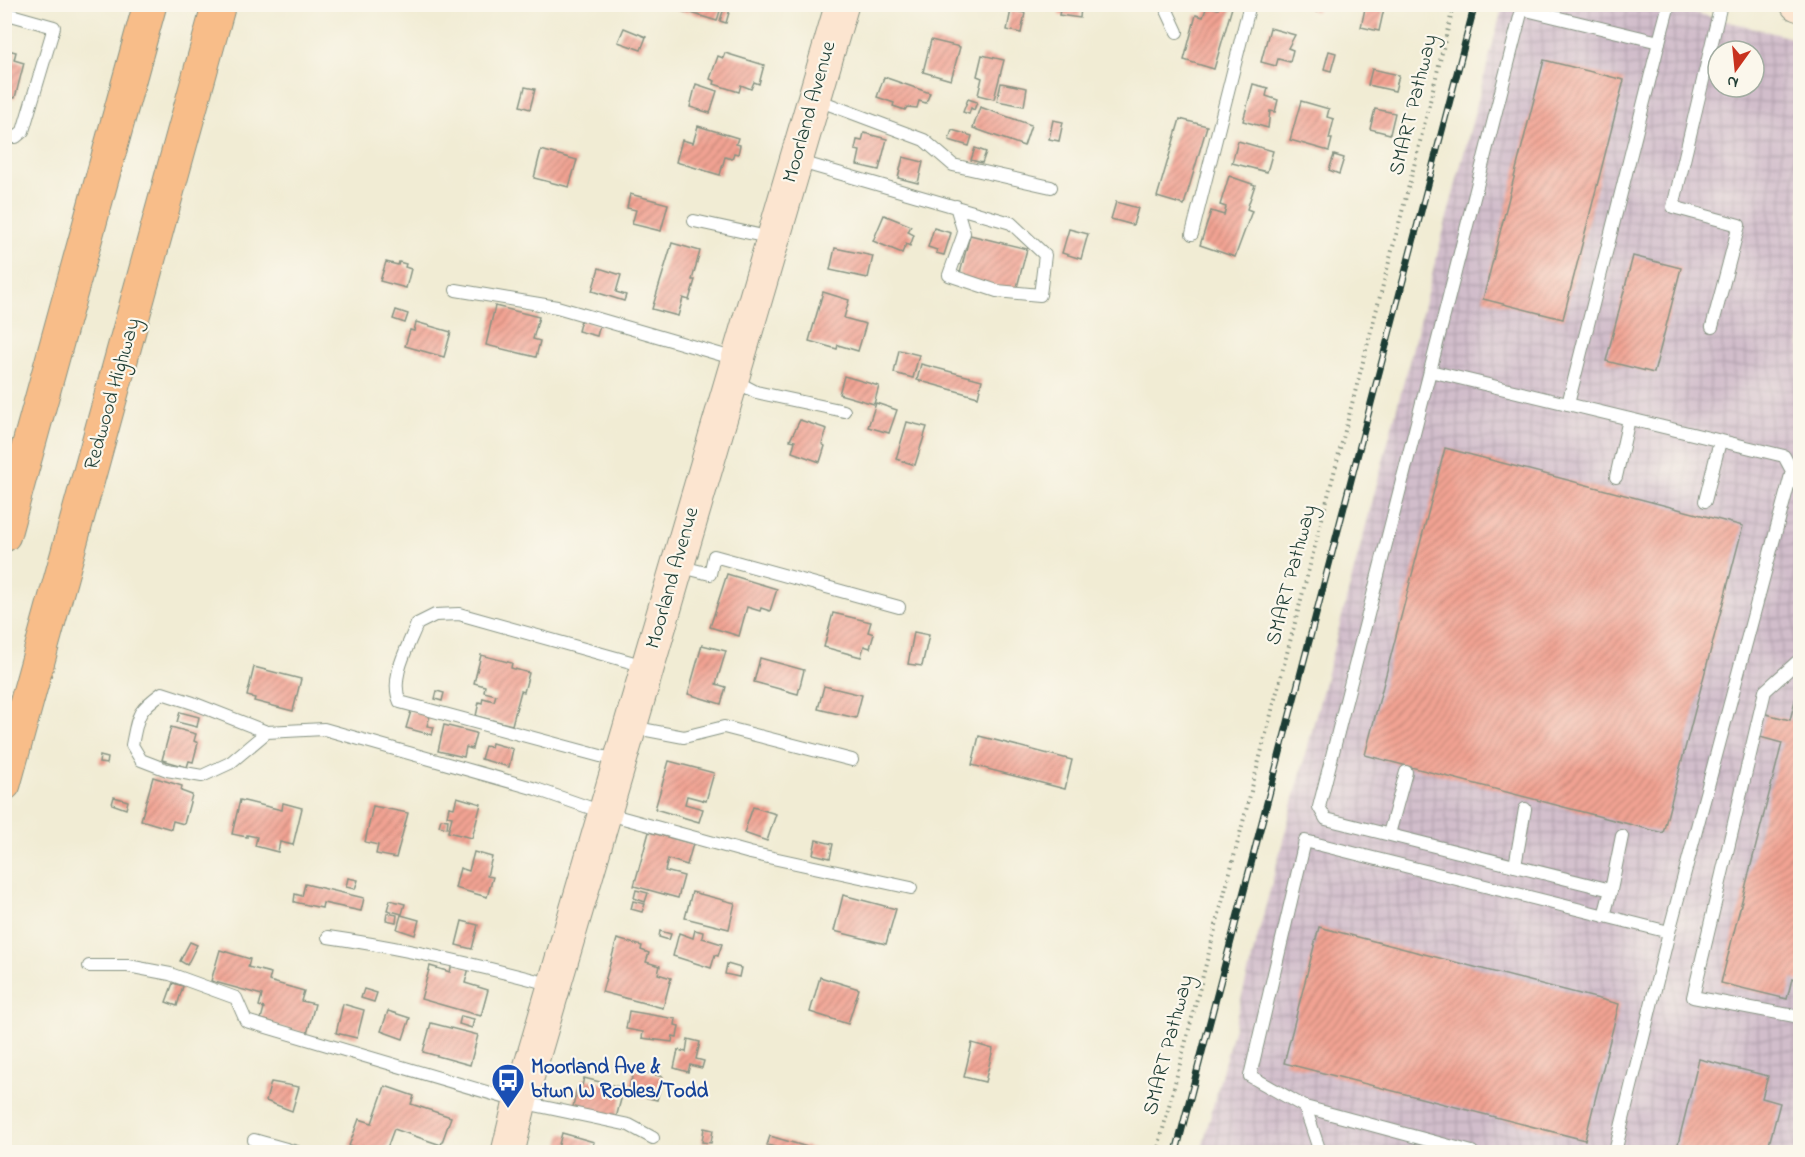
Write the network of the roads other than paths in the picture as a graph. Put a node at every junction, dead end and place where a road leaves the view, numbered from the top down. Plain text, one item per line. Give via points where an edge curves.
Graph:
1 (134, 4) edge
2 (150, 4) edge
3 (219, 4) edge
4 (229, 4) edge
5 (842, 4) edge
6 (1164, 4) edge
7 (1250, 4) edge
8 (1669, 4) edge
9 (1721, 4) edge
10 (4, 13) edge
11 (1177, 32) dead end
12 (1659, 42) junction
13 (198, 86) junction
14 (814, 99) junction
15 (4, 137) edge
16 (796, 160) junction
17 (100, 183) junction
18 (1052, 187) dead end
19 (956, 206) junction
20 (694, 221) dead end
21 (1192, 234) dead end
22 (773, 238) junction
23 (456, 290) dead end
24 (1712, 327) dead end
25 (735, 370) junction
26 (1430, 371) junction
27 (1568, 404) junction
28 (844, 411) dead end
29 (1629, 419) junction
30 (1720, 441) junction
31 (1616, 477) dead end
32 (1705, 501) dead end
33 (4, 535) edge
34 (677, 565) junction
35 (899, 607) dead end
36 (1799, 658) edge
37 (647, 667) junction
38 (630, 726) junction
39 (267, 732) junction
40 (852, 760) dead end
41 (620, 761) junction
42 (1406, 772) dead end
43 (4, 784) edge
44 (1525, 809) dead end
45 (604, 813) junction
46 (1389, 834) junction
47 (1622, 837) dead end
48 (1515, 866) junction
49 (911, 888) dead end
50 (1611, 890) junction
51 (1604, 916) junction
52 (1669, 932) junction
53 (328, 937) dead end
54 (89, 966) dead end
55 (554, 986) junction
56 (1800, 1017) edge
57 (520, 1102) junction
58 (1305, 1107) junction
59 (653, 1138) dead end
60 (254, 1140) dead end
61 (297, 1152) edge
62 (508, 1152) edge
63 (1320, 1152) edge
64 (1472, 1152) edge
65 (1615, 1152) edge

1 - 17 highway
2 - 17 highway
3 - 13 highway, Redwood Highway
4 - 13 highway
5 - 14 street, Moorland Avenue
6 - 11 lane
7 - 21 lane
8 - 12 lane
9 - 24 lane via 1673,207 1738,225
10 - 15 lane via 54,27 23,131 16,137
12 - 26 lane via 1522,9
12 - 27 lane
13 - 43 highway, Redwood Highway
14 - 16 street, Moorland Avenue
14 - 18 lane via 924,140 953,165
16 - 19 lane
16 - 22 street, Moorland Avenue
17 - 33 highway
19 - 19 lane via 1011,223 1045,255 1040,295 997,291 949,275 964,233
20 - 22 lane
22 - 25 street, Moorland Avenue
23 - 25 lane via 556,307
25 - 28 lane via 756,392
25 - 34 street, Moorland Avenue
26 - 27 lane
26 - 46 lane via 1319,807 1326,819
27 - 29 lane
29 - 30 lane
29 - 31 lane
30 - 32 lane
30 - 52 lane via 1784,456 1792,471
34 - 35 lane via 710,574 714,556
34 - 37 street, Moorland Avenue
36 - 56 lane via 1765,691 1692,997
37 - 38 street, Moorland Avenue
37 - 41 lane via 459,614 435,615 417,624 396,681 400,702
38 - 40 lane via 684,737 724,727
38 - 41 street, Moorland Avenue
39 - 39 lane via 230,763 202,776 167,770 141,760 132,745 144,706 162,693
39 - 45 lane via 324,729 536,789
41 - 45 street, Moorland Avenue
42 - 46 lane
44 - 48 lane
45 - 49 lane via 750,853
45 - 55 street, Moorland Avenue
46 - 48 lane
47 - 50 lane
48 - 50 lane
50 - 51 lane
51 - 52 lane
51 - 58 lane via 1305,841 1250,1076
52 - 65 lane
53 - 55 lane via 400,948
54 - 57 lane via 128,966 170,974 236,998 246,1021
55 - 57 street, Moorland Avenue
57 - 59 lane via 629,1125
57 - 62 street, Moorland Avenue
58 - 63 lane
58 - 64 lane
60 - 61 lane

